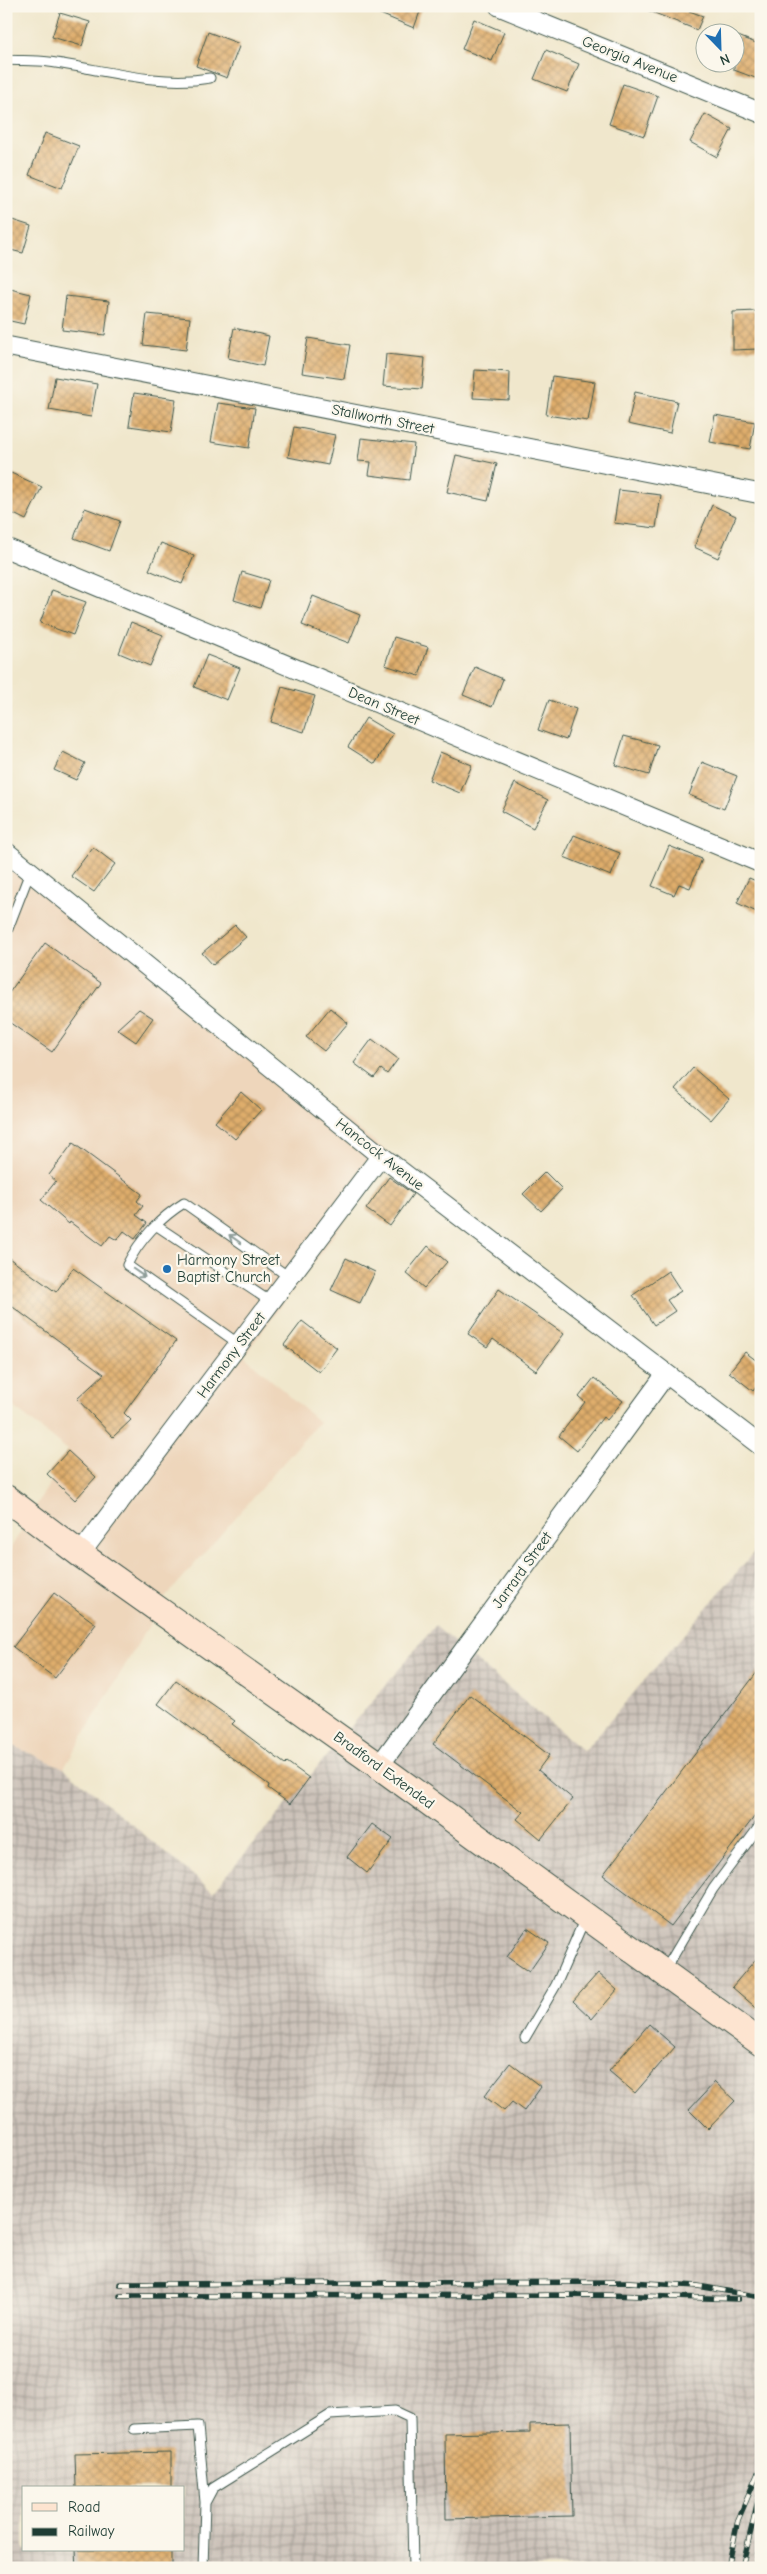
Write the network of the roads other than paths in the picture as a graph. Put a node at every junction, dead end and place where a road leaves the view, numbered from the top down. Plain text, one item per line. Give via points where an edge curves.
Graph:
1 (499, 6) edge
2 (6, 60) edge
3 (210, 78) dead end
4 (761, 113) edge
5 (6, 346) edge
6 (760, 492) edge
7 (6, 548) edge
8 (6, 852) edge
9 (761, 863) edge
10 (30, 872) junction
11 (6, 934) edge
12 (381, 1156) junction
13 (157, 1226) junction
14 (289, 1278) junction
15 (271, 1302) junction
16 (239, 1344) junction
17 (666, 1374) junction
18 (761, 1446) edge
19 (6, 1498) edge
20 (80, 1554) junction
21 (379, 1766) junction
22 (761, 1824) edge
23 (586, 1916) junction
24 (664, 1972) junction
25 (524, 2038) dead end
26 (761, 2043) edge
27 (134, 2429) dead end
28 (205, 2503) junction
29 (203, 2568) edge
30 (414, 2568) edge

1 - 4 street, Georgia Avenue
2 - 3 lane via 48,62 120,75 195,81
5 - 6 street, Stallworth Street
7 - 9 street, Dean Street
8 - 10 street, Hancock Avenue
10 - 11 lane
10 - 12 street, Hancock Avenue
12 - 14 street, Harmony Street
12 - 17 street, Hancock Avenue
14 -> 13 lane via 184,1203 168,1213
13 - 15 lane
13 -> 16 lane via 133,1252 127,1265
14 - 15 street, Harmony Street
15 - 16 street, Harmony Street
16 - 20 street, Harmony Street
17 - 18 street, Hancock Avenue
17 - 21 street, Jarrard Street
19 - 20 street, Bradford Extended
20 - 21 street, Bradford Extended
21 - 23 street, Bradford Extended
22 - 24 lane via 713,1889
23 - 24 street, Bradford Extended
23 - 25 lane via 556,1985
24 - 26 street, Bradford Extended
27 - 28 lane via 198,2426
28 - 29 lane
28 - 30 lane via 214,2488 330,2415 395,2411 410,2418

